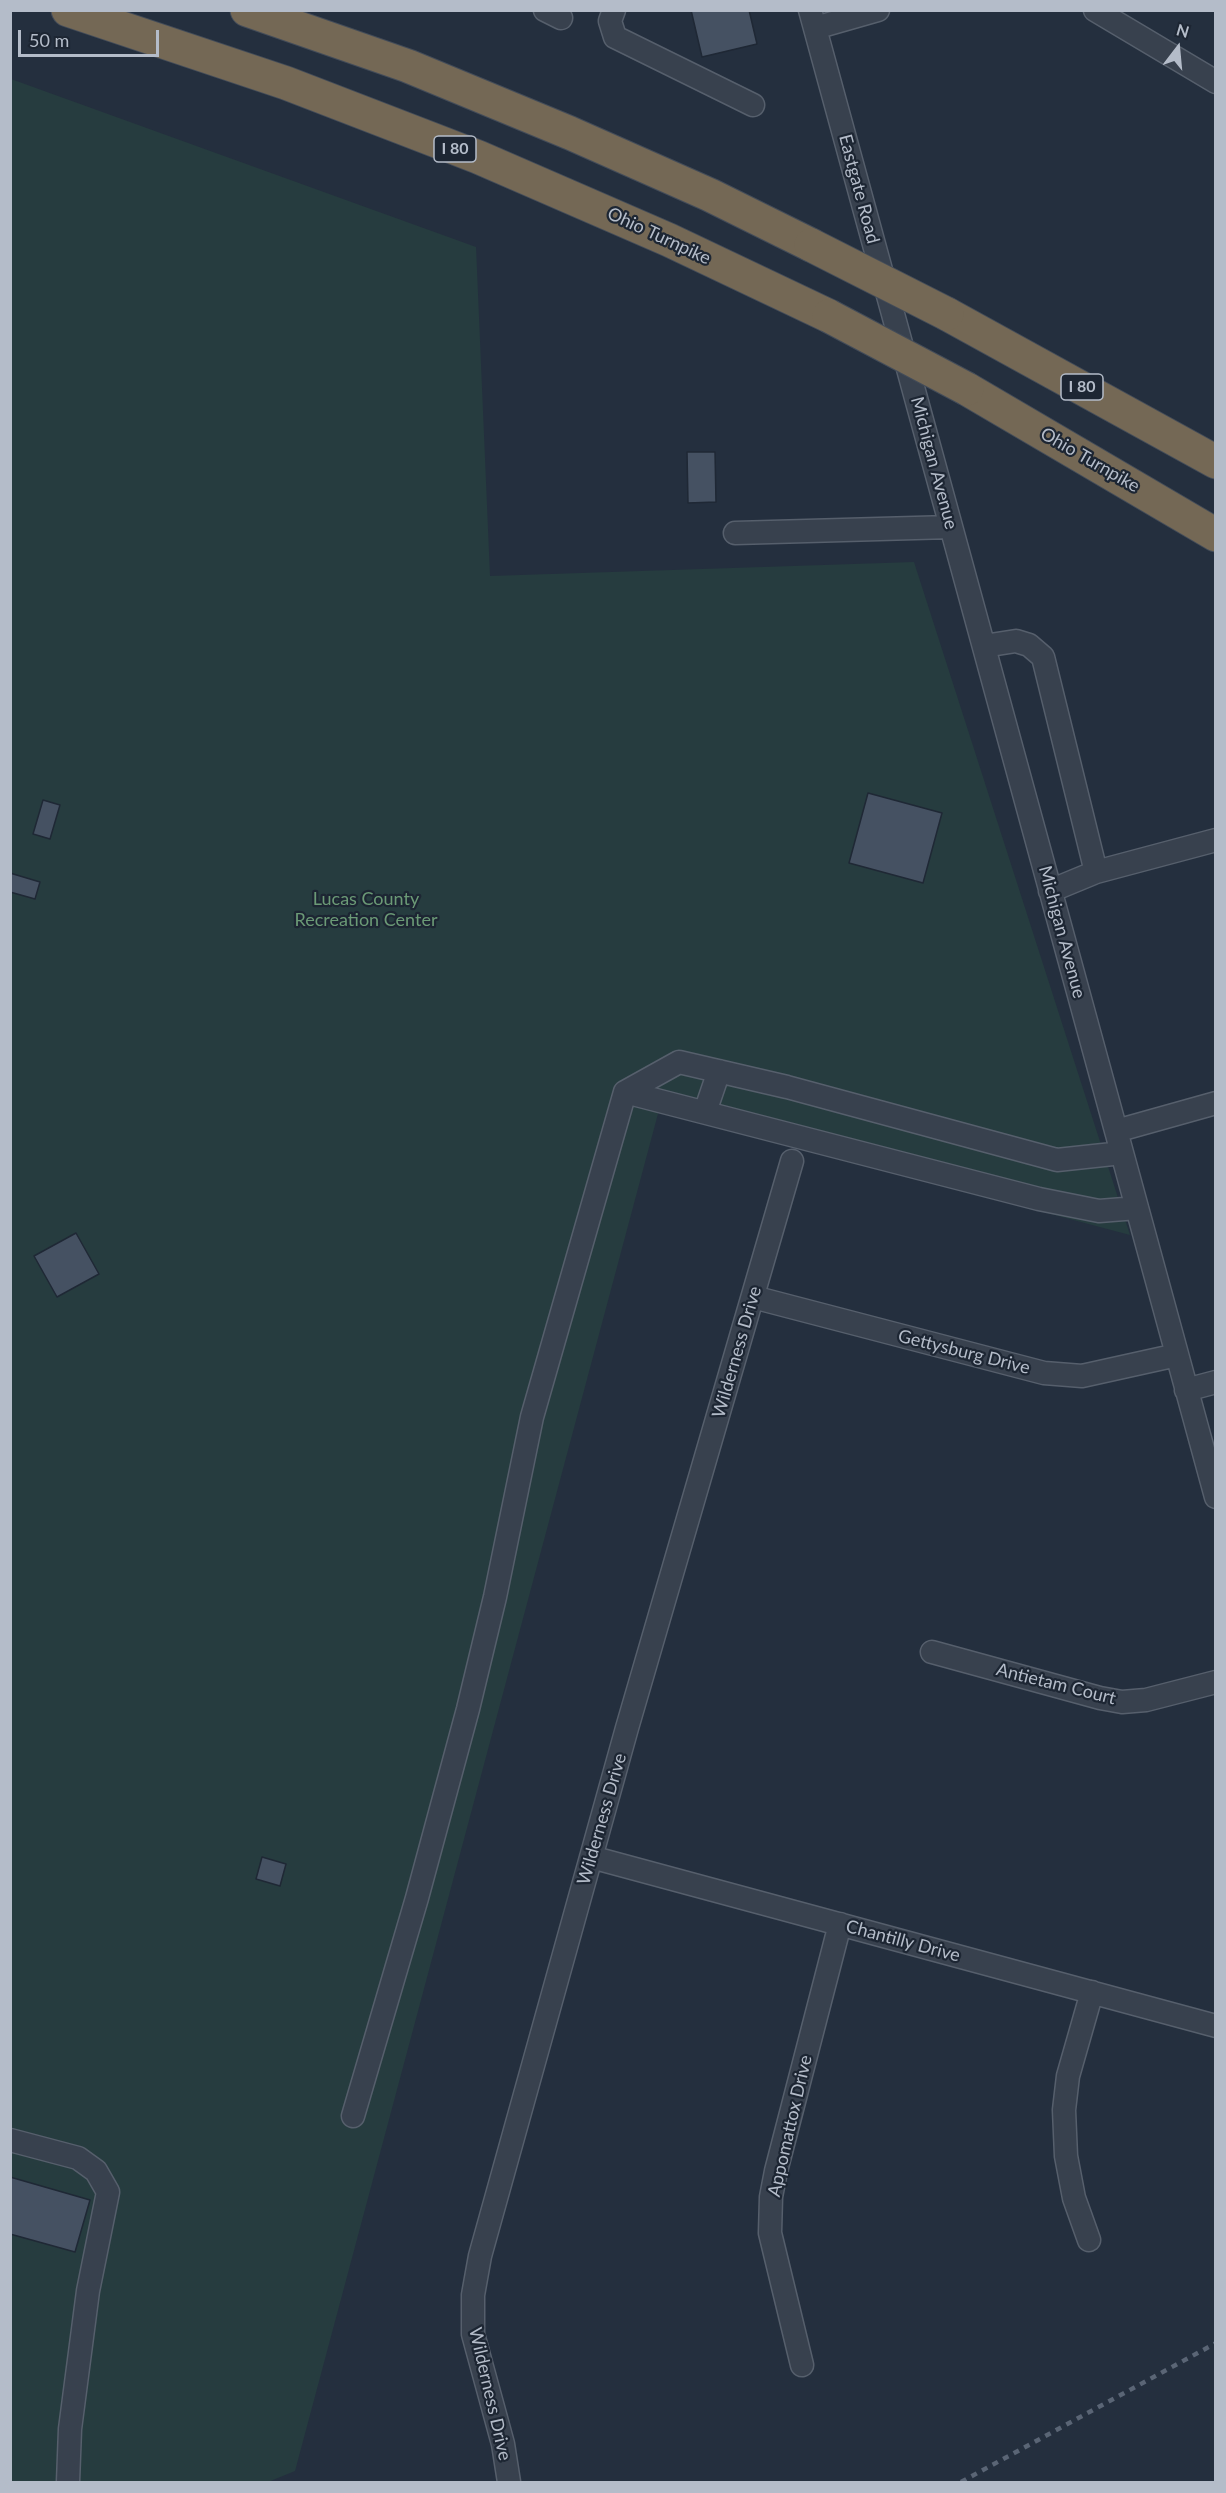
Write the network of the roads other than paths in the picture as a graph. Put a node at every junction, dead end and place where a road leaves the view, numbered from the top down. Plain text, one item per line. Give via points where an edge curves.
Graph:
1 (68, 10) edge
2 (247, 10) edge
3 (614, 10) edge
4 (878, 10) edge
5 (1098, 11) edge
6 (812, 19) edge
7 (1215, 82) edge
8 (753, 105) dead end
9 (908, 367) joint
10 (1215, 462) edge
11 (951, 527) junction
12 (735, 533) dead end
13 (1215, 535) edge
14 (984, 646) junction
15 (1215, 840) edge
16 (1096, 872) junction
17 (1050, 891) junction
18 (719, 1071) junction
19 (625, 1092) junction
20 (1215, 1103) edge
21 (705, 1112) junction
22 (1116, 1131) junction
23 (1122, 1153) junction
24 (792, 1161) dead end
25 (1137, 1208) junction
26 (753, 1298) junction
27 (1177, 1355) junction
28 (1215, 1382) edge
29 (1186, 1390) junction
30 (1215, 1497) edge
31 (932, 1652) dead end
32 (1215, 1682) edge
33 (591, 1857) junction
34 (840, 1924) junction
35 (1092, 1992) junction
36 (1215, 2026) edge
37 (353, 2116) dead end
38 (10, 2140) edge
39 (1089, 2240) dead end
40 (802, 2365) dead end
41 (68, 2482) edge
42 (509, 2482) edge

1 - 13 highway, Ohio Turnpike / I 80, bridge via 286,83 606,212 830,316 967,390
2 - 10 highway, I 80, bridge via 408,66 710,195 947,314
3 - 8 street via 610,21 615,37
4 - 6 street
5 - 7 street
6 - 9 street, Eastgate Road
9 - 11 street, Michigan Avenue
11 - 12 street
11 - 14 street, Michigan Avenue
14 - 16 street via 1016,641 1029,645 1043,657
14 - 17 street, Michigan Avenue
15 - 16 street
16 - 17 street
17 - 22 street, Michigan Avenue
18 - 19 street via 679,1062
18 - 21 street
18 - 23 street via 1057,1160
19 - 21 street
19 - 37 street via 534,1411 466,1717
20 - 22 street
21 - 25 street via 1039,1200 1099,1211
22 - 23 street, Michigan Avenue
23 - 25 street, Michigan Avenue
24 - 26 street, Wilderness Drive
25 - 27 street, Michigan Avenue
26 - 27 street, Gettysburg Drive via 1044,1373 1082,1376
26 - 33 street, Wilderness Drive
27 - 29 street, Michigan Avenue
28 - 29 street
29 - 30 street, Michigan Avenue
31 - 32 street, Antietam Court via 1122,1701 1146,1700
33 - 34 street, Chantilly Drive
33 - 42 street, Wilderness Drive via 480,2256 473,2295 473,2334 503,2444
34 - 35 street, Chantilly Drive
34 - 40 street, Appomattox Drive via 771,2197 770,2233
35 - 36 street, Chantilly Drive
35 - 39 street via 1068,2076 1064,2109 1066,2156 1074,2198
38 - 41 street via 78,2158 96,2171 108,2192 88,2291 70,2429

